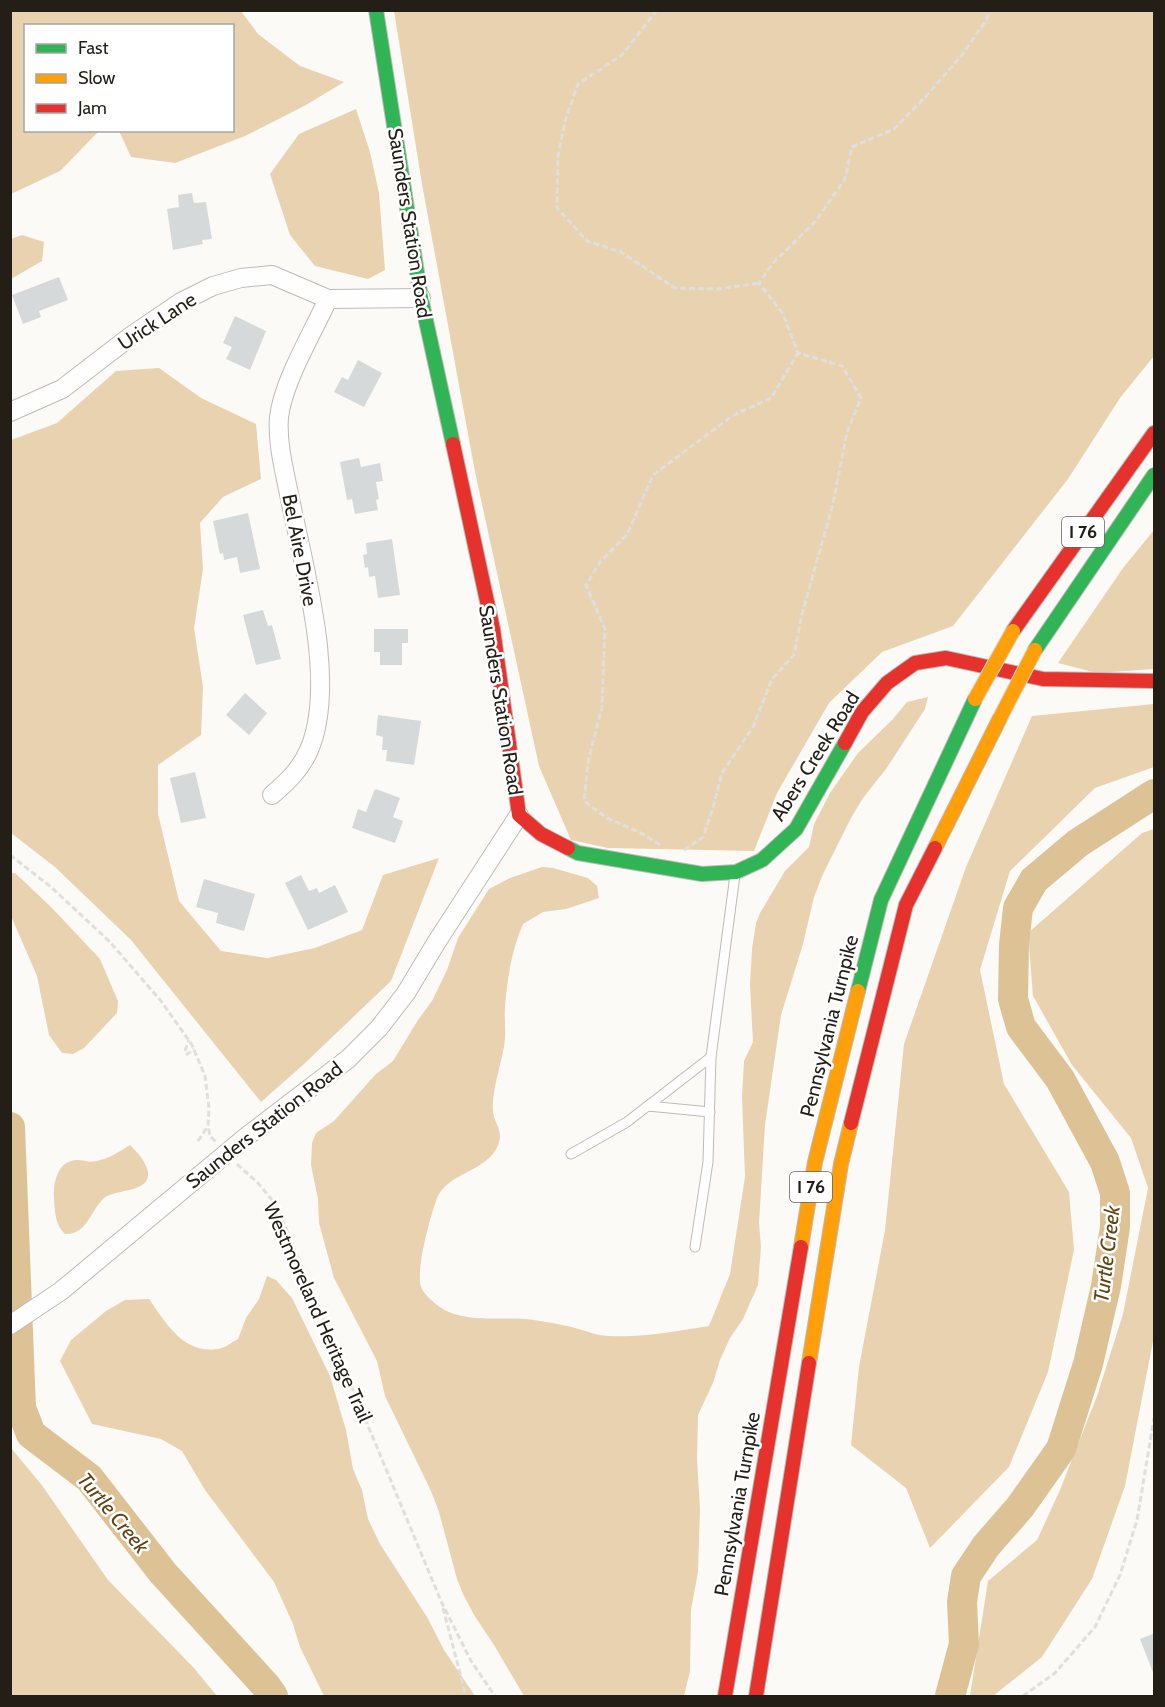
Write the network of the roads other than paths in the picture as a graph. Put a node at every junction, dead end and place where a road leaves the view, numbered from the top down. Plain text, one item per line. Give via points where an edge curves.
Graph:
1 (375, 10) edge
2 (421, 298) junction
3 (328, 299) junction
4 (10, 412) edge
5 (1155, 433) edge
6 (1155, 475) edge
7 (1155, 681) edge
8 (272, 795) dead end
9 (519, 815) junction
10 (735, 872) junction
11 (711, 1057) junction
12 (648, 1106) junction
13 (710, 1112) junction
14 (572, 1154) dead end
15 (695, 1247) dead end
16 (10, 1325) edge
17 (724, 1696) edge
18 (756, 1696) edge

1 - 2 main road, Saunders Station Road
2 - 3 street, Urick Lane
2 - 9 main road, Saunders Station Road via 493,629
3 - 4 street, Urick Lane via 272,275 213,286 131,336 62,389
3 - 8 street, Bel Aire Drive via 289,382 279,416 281,454 321,670 317,722 309,750 296,772
5 - 17 main road, Pennsylvania Turnpike / I 76, bridge via 1013,632 975,699 880,900 815,1162
6 - 18 main road, I 76, bridge via 1035,650 906,905 837,1187
7 - 10 main road, Abers Creek Road via 1044,679 946,658 915,663 887,683 862,712 796,829 762,860
9 - 10 main road, Abers Creek Road via 541,834 578,853 702,874
9 - 16 street, Saunders Station Road via 406,993 379,1028 348,1059 61,1291
10 - 11 lane
11 - 12 lane
11 - 13 lane
12 - 13 lane
12 - 14 lane
13 - 15 lane via 708,1162

